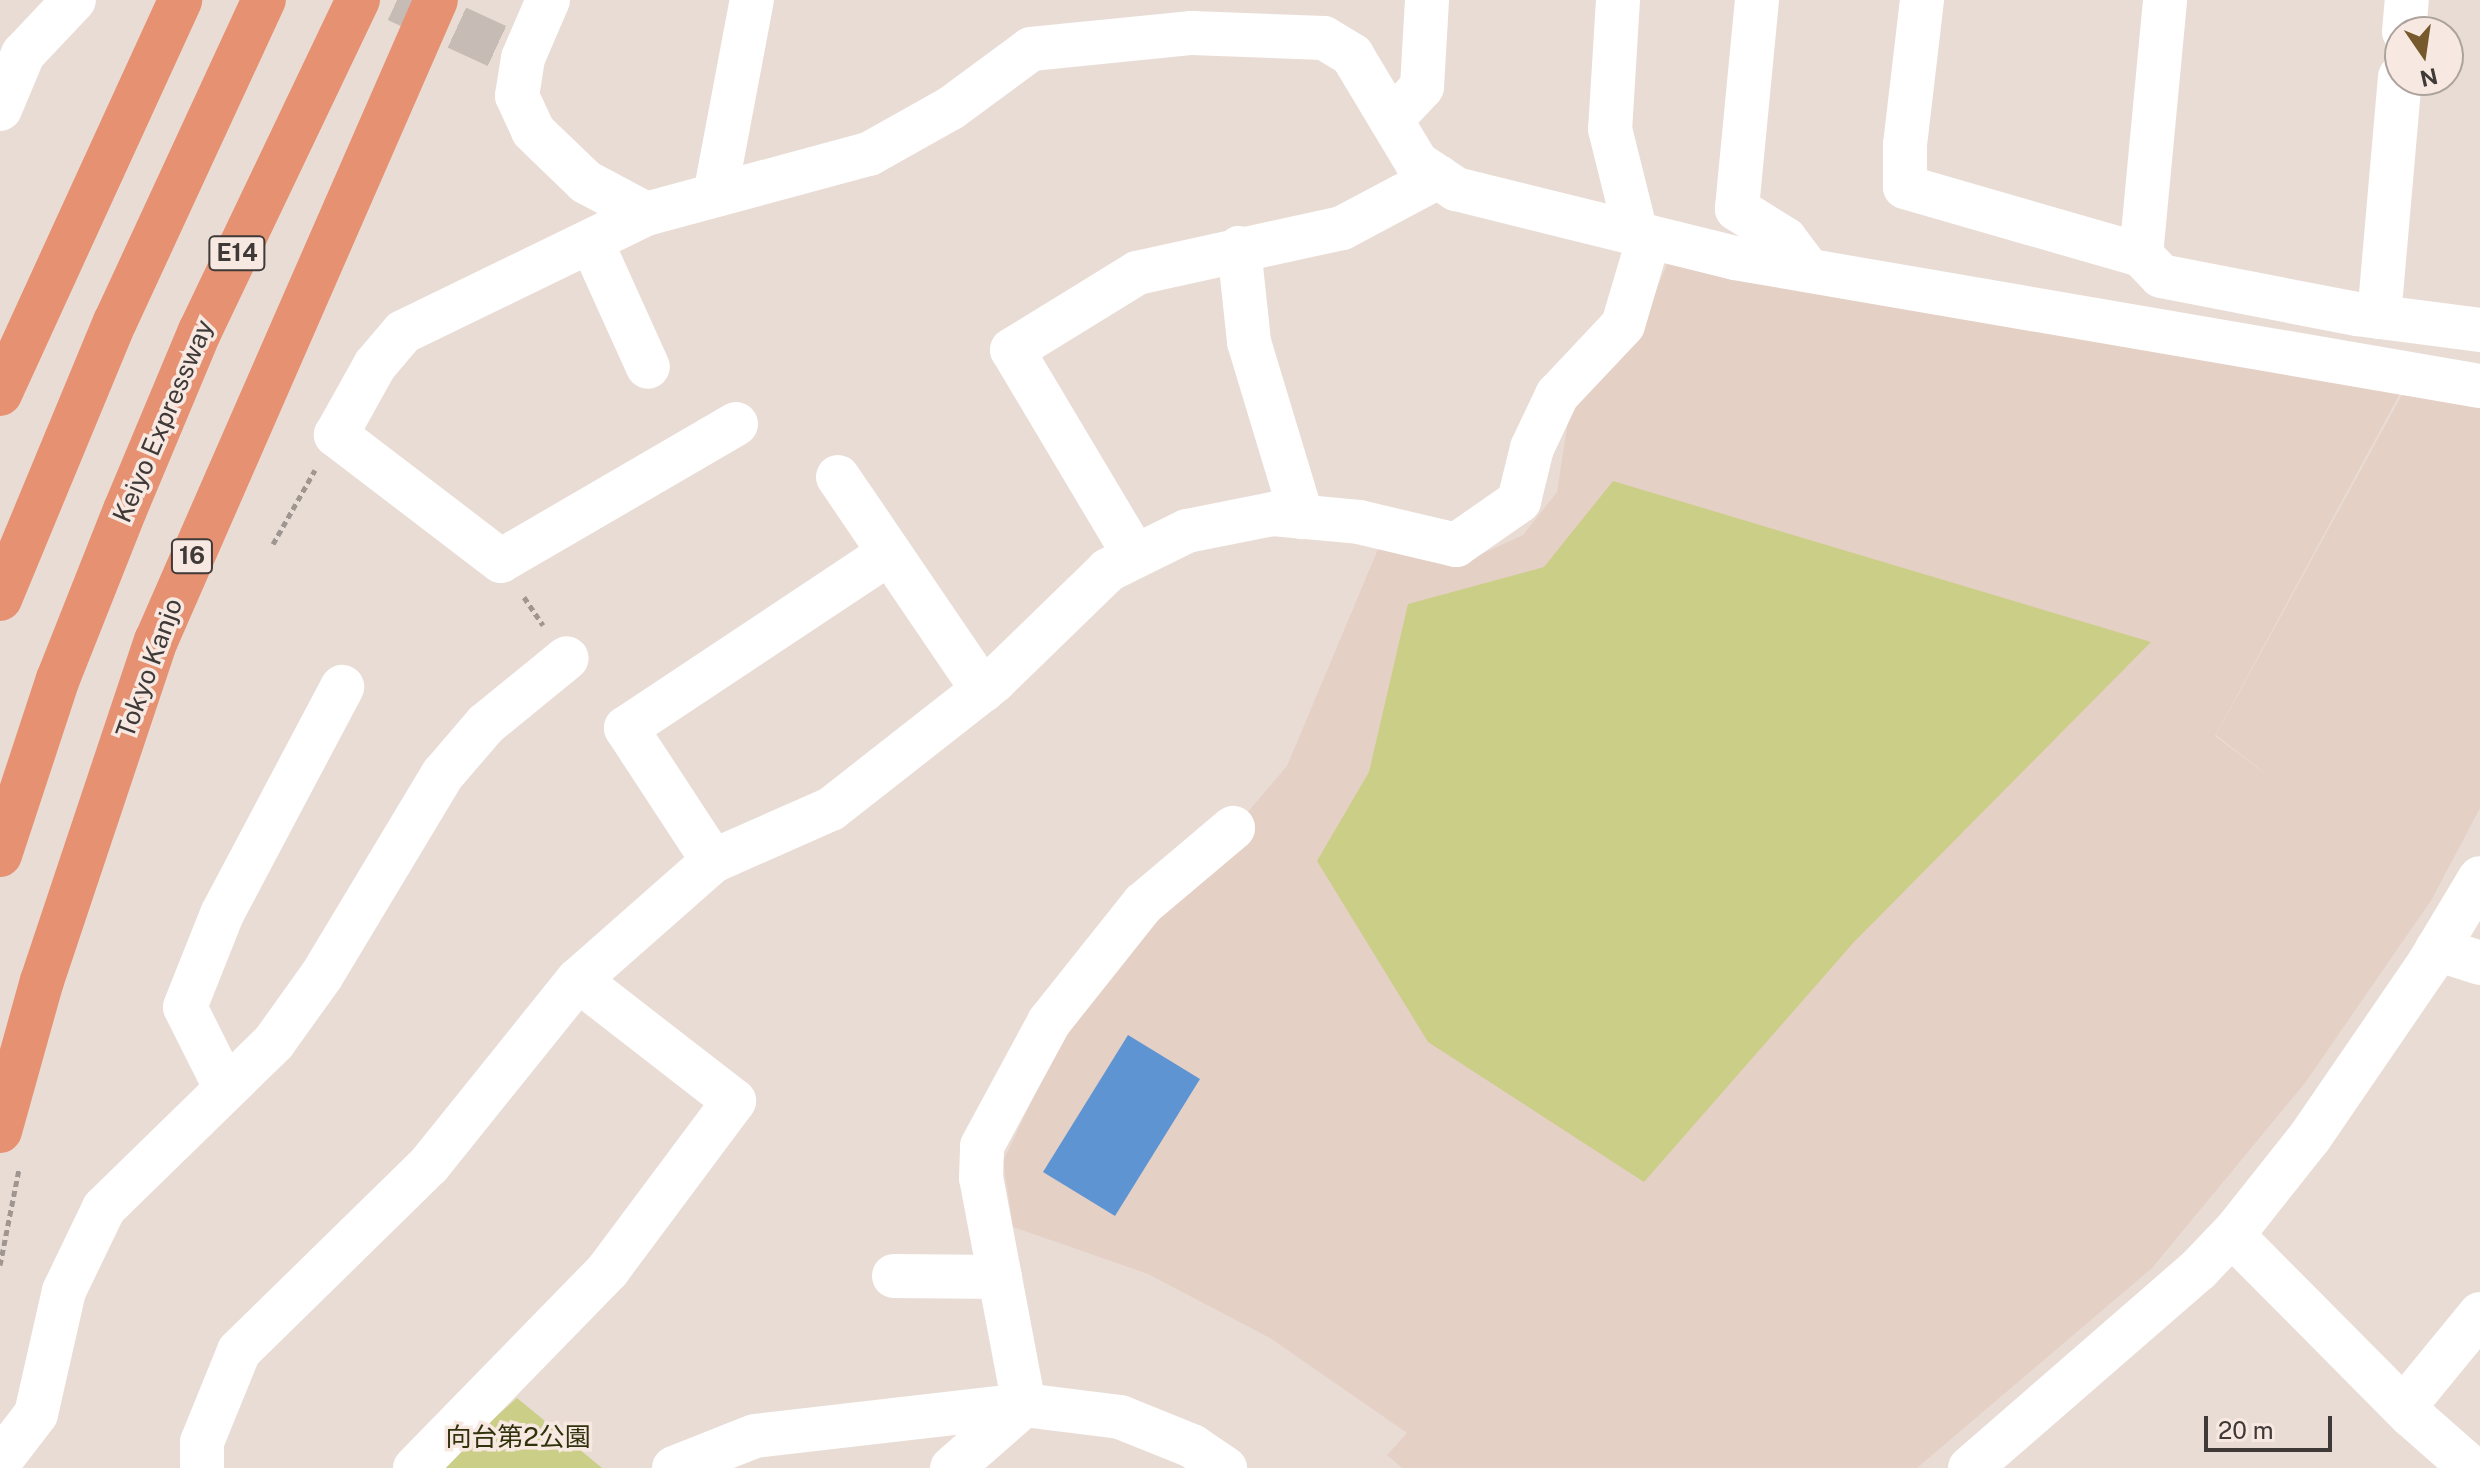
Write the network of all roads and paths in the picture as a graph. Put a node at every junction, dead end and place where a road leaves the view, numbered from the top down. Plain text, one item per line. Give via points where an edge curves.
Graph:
1 (180, 0) edge
2 (264, 0) edge
3 (358, 0) edge
4 (436, 0) edge
5 (548, 0) edge
6 (752, 0) edge
7 (1427, 0) edge
8 (1618, 0) edge
9 (1757, 0) edge
10 (1922, 0) edge
11 (2165, 0) edge
12 (61, 4) edge
13 (1261, 18) edge
14 (2398, 96) edge
15 (0, 109) edge
16 (1391, 120) junction
17 (1438, 177) junction
18 (715, 195) junction
19 (646, 214) junction
20 (1642, 235) junction
21 (591, 241) junction
22 (1239, 248) junction
23 (2141, 255) junction
24 (1808, 270) junction
25 (2379, 317) junction
26 (2480, 330) edge
27 (648, 367) dead end
28 (2480, 386) edge
29 (0, 394) edge
30 (736, 424) dead end
31 (336, 435) junction
32 (838, 477) dead end
33 (1302, 517) junction
34 (273, 544) dead end
35 (889, 553) junction
36 (1135, 556) junction
37 (501, 561) junction
38 (0, 599) edge
39 (567, 658) joint
40 (342, 687) dead end
41 (983, 690) junction
42 (1233, 828) dead end
43 (0, 855) edge
44 (713, 861) junction
45 (2480, 878) edge
46 (2437, 949) junction
47 (2480, 963) edge
48 (578, 980) junction
49 (225, 1087) junction
50 (10, 1146) edge
51 (2232, 1235) junction
52 (0, 1265) edge
53 (894, 1276) dead end
54 (1000, 1277) junction
55 (2480, 1314) edge
56 (1024, 1405) junction
57 (2404, 1407) junction
58 (0, 1461) edge
59 (202, 1468) edge
60 (415, 1468) edge
61 (674, 1468) edge
62 (952, 1468) edge
63 (1225, 1468) edge
64 (1970, 1468) edge
65 (2471, 1468) edge

1 - 29 highway
2 - 38 highway via 115,322
3 - 43 highway, Keiyo Expressway / E14 via 200,331 58,679
4 - 50 highway, Tokyo Kanjo / 16 via 156,641 42,981
5 - 19 street via 523,58 517,96 533,131 586,182
6 - 18 street
7 - 16 street via 1422,87
8 - 20 street via 1610,129
9 - 24 street via 1737,209 1785,239
10 - 23 street via 1905,187
11 - 23 street
12 - 15 street via 23,54
13 - 16 street via 1324,38 1352,55
13 - 18 street via 1192,33 1031,49 951,108 869,154
14 - 25 street
16 - 17 street via 1417,163
17 - 20 street via 1456,189
17 - 22 street via 1342,228
18 - 19 street
19 - 21 street
20 - 24 street
20 - 33 street via 1623,325 1557,395 1532,448 1519,501 1456,545 1359,522
21 - 27 street
21 - 31 street via 403,332 375,365
22 - 33 street via 1249,342
22 - 36 street via 1137,273 1012,350
23 - 25 street via 2161,276
24 - 28 street
25 - 26 street
30 - 37 street
31 - 34 path
31 - 37 street
32 - 35 street
33 - 36 street via 1273,514 1187,531
35 - 41 street
35 - 44 street via 626,728
36 - 41 street via 1108,570
37 - 39 path
39 - 49 street via 486,724 443,774 322,975 274,1042
40 - 49 street via 222,914 185,1007
41 - 44 street via 831,809
42 - 54 street via 1143,904 1049,1022 982,1146 981,1178
44 - 48 street
45 - 46 street
46 - 47 street
46 - 51 street via 2295,1158
48 - 59 street via 429,1165 239,1351 202,1442
48 - 60 street via 734,1101 608,1270
49 - 58 street via 104,1208 64,1291 36,1414
50 - 52 path
51 - 57 street
51 - 64 street
53 - 54 street
54 - 56 street
55 - 57 street
56 - 61 street via 755,1436
56 - 62 street
56 - 63 street via 1120,1417 1192,1446
57 - 65 street

